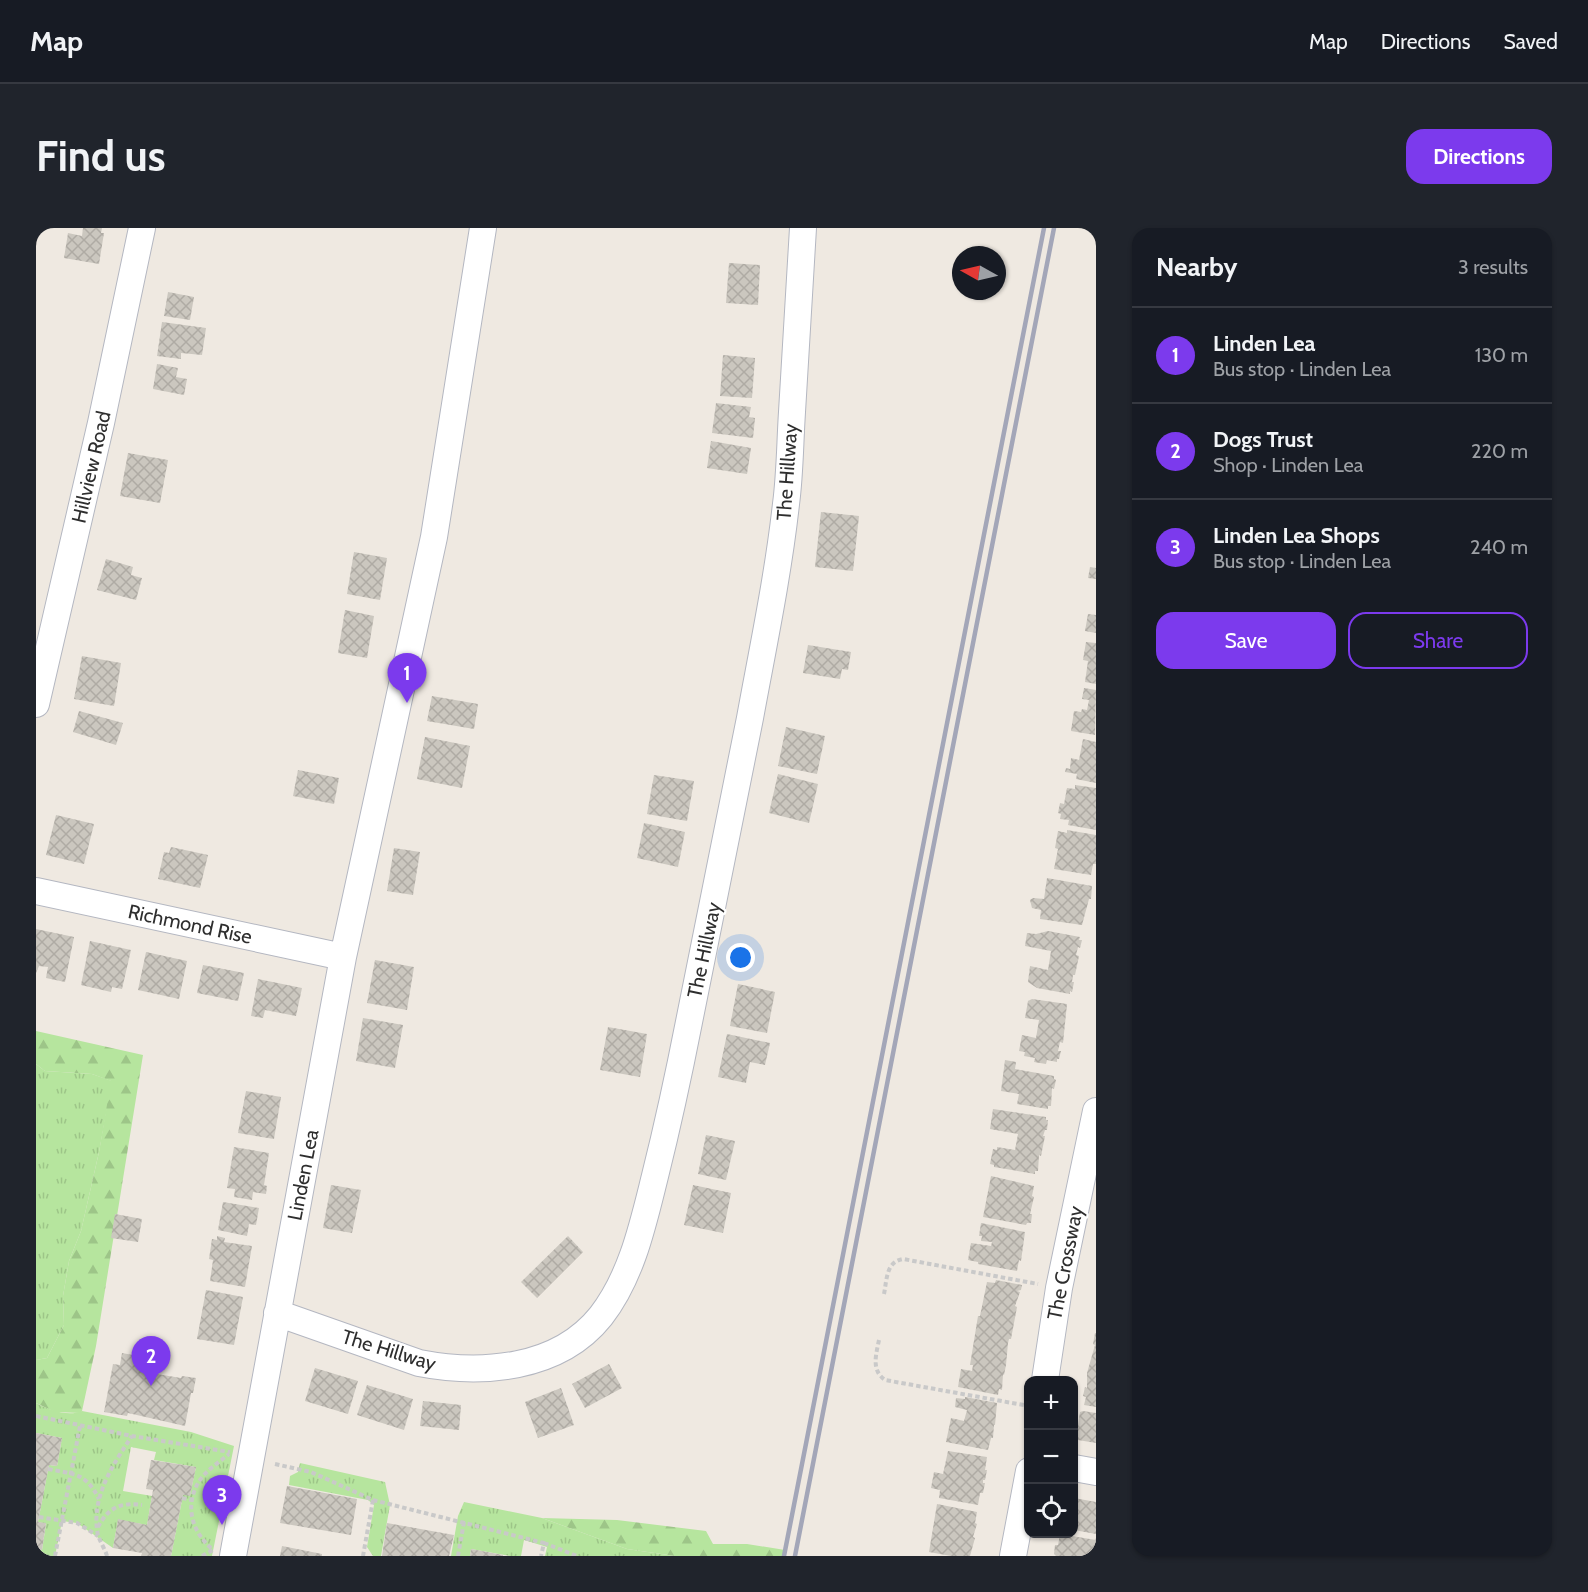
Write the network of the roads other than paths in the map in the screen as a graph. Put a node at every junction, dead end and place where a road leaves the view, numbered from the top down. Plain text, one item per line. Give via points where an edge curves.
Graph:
1 (142, 228) edge
2 (483, 228) edge
3 (803, 228) edge
4 (36, 704) edge
5 (36, 891) edge
6 (343, 957) junction
7 (1096, 1111) edge
8 (277, 1313) junction
9 (1046, 1376) edge
10 (1078, 1469) edge
11 (1096, 1472) edge
12 (1027, 1484) edge
13 (233, 1556) edge
14 (1013, 1556) edge

1 - 4 street, Hillview Road
2 - 6 street, Linden Lea via 434,537
3 - 8 street, The Hillway via 787,500 776,579 674,1095 632,1260 614,1296 591,1326 555,1352 516,1365 469,1369 419,1363
5 - 6 street, Richmond Rise
6 - 8 street, Linden Lea
7 - 9 street, The Crossway via 1059,1288
8 - 13 street, Linden Lea
10 - 11 street
12 - 14 street

